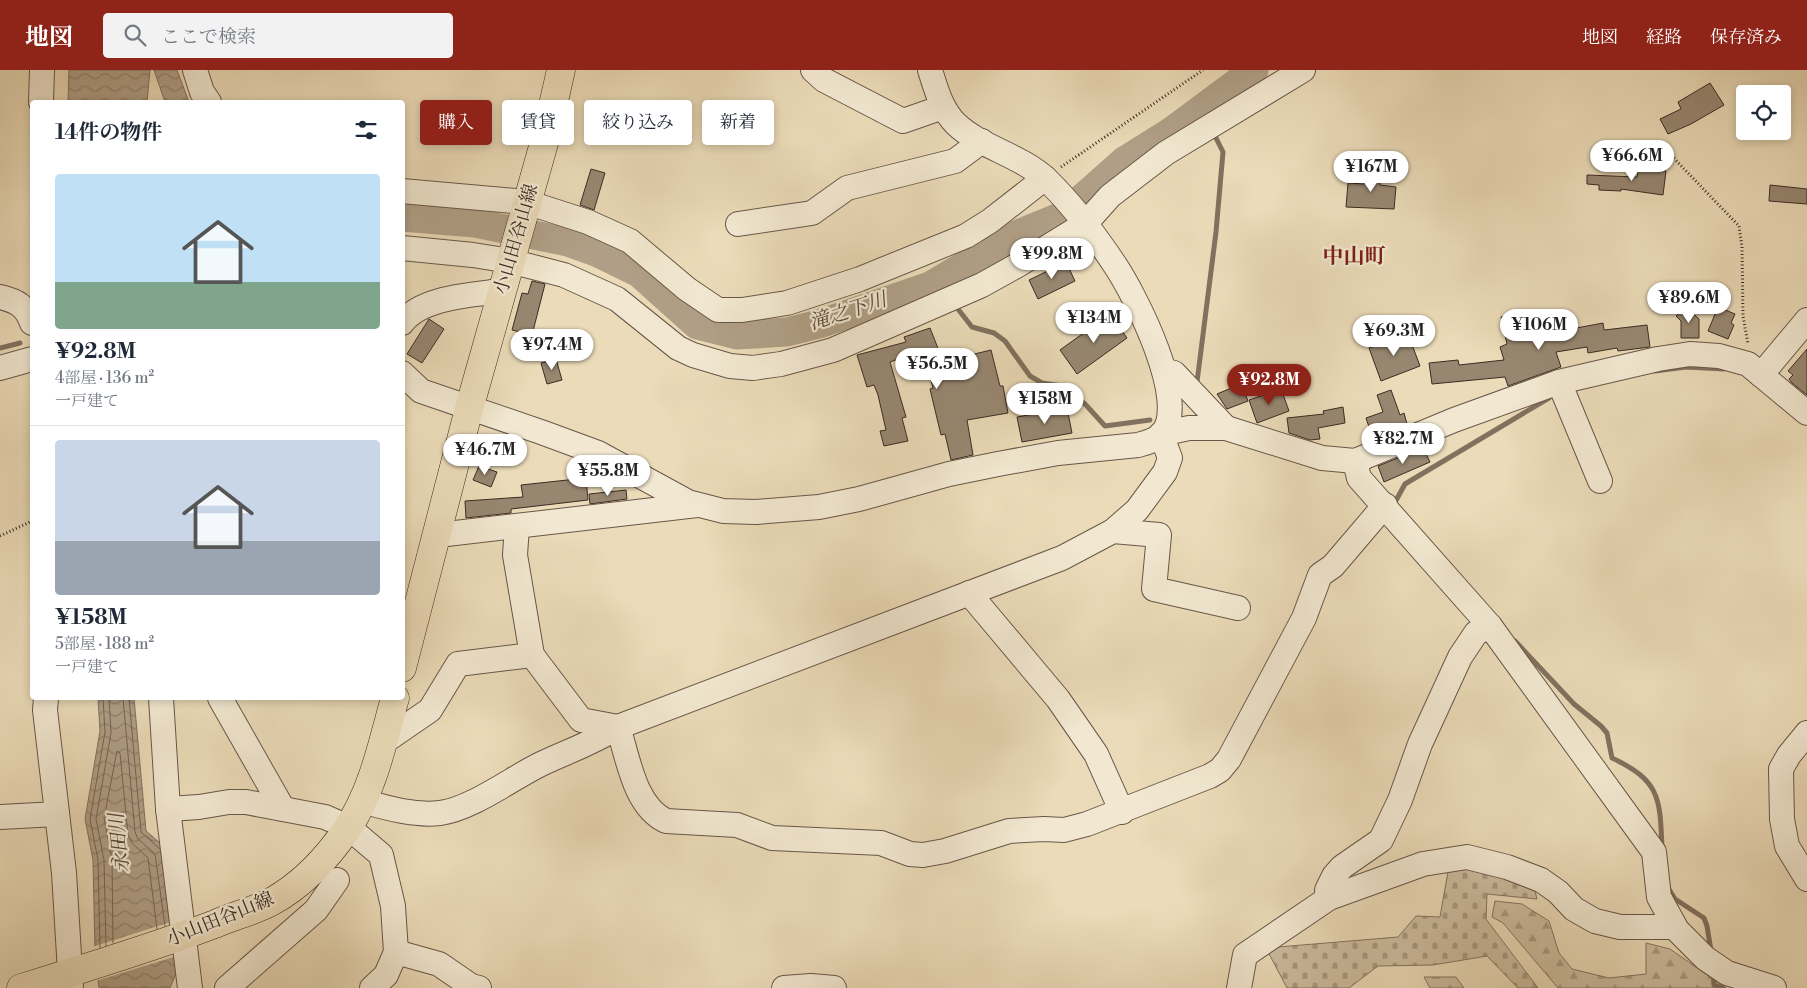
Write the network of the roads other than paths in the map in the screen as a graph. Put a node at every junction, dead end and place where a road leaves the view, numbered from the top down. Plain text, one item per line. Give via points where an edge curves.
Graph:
1 (42, 70) edge
2 (195, 70) edge
3 (560, 70) edge
4 (813, 70) edge
5 (930, 70) edge
6 (1303, 70) edge
7 (41, 100) edge
8 (208, 100) edge
9 (943, 108) junction
10 (982, 141) junction
11 (1049, 182) junction
12 (405, 191) edge
13 (525, 205) junction
14 (1083, 221) junction
15 (738, 224) dead end
16 (405, 248) edge
17 (511, 258) junction
18 (501, 291) junction
19 (0, 297) edge
20 (30, 317) edge
21 (405, 319) edge
22 (1807, 320) edge
23 (30, 360) edge
24 (0, 368) edge
25 (1754, 370) junction
26 (1166, 372) junction
27 (405, 376) edge
28 (1559, 382) junction
29 (469, 409) junction
30 (1807, 413) edge
31 (1226, 428) junction
32 (1161, 434) junction
33 (1357, 468) junction
34 (1600, 481) dead end
35 (696, 505) junction
36 (1385, 505) junction
37 (516, 526) junction
38 (1114, 531) junction
39 (438, 535) junction
40 (969, 594) junction
41 (1238, 608) dead end
42 (1490, 626) junction
43 (532, 655) junction
44 (405, 657) edge
45 (46, 700) edge
46 (161, 700) edge
47 (221, 700) edge
48 (394, 700) edge
49 (618, 727) junction
50 (1807, 733) edge
51 (382, 743) junction
52 (362, 801) junction
53 (168, 809) junction
54 (283, 809) junction
55 (1122, 812) junction
56 (57, 814) junction
57 (0, 817) edge
58 (348, 827) junction
59 (1807, 879) edge
60 (337, 880) dead end
61 (1329, 898) junction
62 (271, 901) junction
63 (1675, 927) junction
64 (292, 931) junction
65 (182, 936) junction
66 (396, 952) junction
67 (70, 981) edge
68 (21, 988) edge
69 (190, 988) edge
70 (227, 988) edge
71 (372, 988) edge
72 (479, 988) edge
73 (784, 988) edge
74 (834, 988) edge
75 (1239, 988) edge
76 (1774, 988) edge

1 - 7 street
2 - 8 street
3 - 13 main road, 小山田谷山線 via 546,136
4 - 9 street via 824,80 902,121
5 - 9 street
6 - 14 street via 1166,153
9 - 10 street via 956,124
10 - 11 street via 1005,152
10 - 15 street via 955,161 847,188 812,214
11 - 13 street via 966,236 860,279 796,300 742,310 718,310 687,289 630,241 588,222
11 - 14 street
12 - 13 street
13 - 17 main road, 小山田谷山線
14 - 17 street via 1018,265 951,299 833,350 753,368 730,366 678,348 616,299 564,275
14 - 26 street via 1125,284
16 - 17 street
17 - 18 main road, 小山田谷山線
18 - 21 street via 449,299 418,309
18 - 29 main road, 小山田谷山線
19 - 20 street via 14,300 27,310
22 - 25 street
23 - 24 street
25 - 28 street via 1719,356 1690,354
25 - 30 street
26 - 31 street via 1174,372
26 - 32 street via 1169,412 1167,425
27 - 29 street via 420,392
28 - 33 street via 1454,420
28 - 34 street
29 - 35 street via 598,453
29 - 39 main road, 小山田谷山線
31 - 32 street via 1189,428
31 - 33 street
32 - 35 street via 1138,446 1058,453 998,464 819,507 756,512 723,511
32 - 38 street via 1170,458 1165,472 1137,510
33 - 36 street
35 - 37 street
36 - 42 street
36 - 55 street via 1333,566 1320,575 1304,618 1229,759 1220,770
37 - 39 street
37 - 43 street via 516,555
38 - 40 street via 1062,558
38 - 41 street via 1159,535 1154,589
39 - 44 main road, 小山田谷山線
40 - 49 street
40 - 55 street via 1058,699 1096,754
42 - 61 street via 1476,634 1460,657 1381,840 1338,872 1327,890
42 - 63 street via 1654,852 1659,897
43 - 49 street via 581,720
43 - 51 street via 458,664 430,710
45 - 56 street
46 - 53 street
47 - 54 street
48 - 51 main road, 小山田谷山線
49 - 52 street via 594,742 540,764 458,808 440,813 401,811
49 - 55 street via 638,791 656,816 666,821 737,825 772,838 880,843 910,854 923,855 1009,831 1064,830
50 - 59 street via 1781,769 1782,819 1787,846
51 - 52 main road, 小山田谷山線
52 - 58 main road, 小山田谷山線
53 - 54 street via 229,802
53 - 65 street
54 - 58 street via 325,818
56 - 57 street
56 - 67 street
58 - 62 main road, 小山田谷山線 via 326,858 306,877
58 - 66 street via 381,856 392,906
60 - 64 street via 316,910
61 - 63 street via 1423,864 1467,857 1541,880 1574,909 1595,921 1620,926
61 - 75 street via 1245,955
62 - 64 street
62 - 65 main road, 小山田谷山線
63 - 76 street via 1705,958 1727,973
64 - 70 street
65 - 67 main road, 小山田谷山線
65 - 69 street
66 - 71 street via 386,975
66 - 72 street via 439,964
67 - 68 main road, 小山田谷山線
73 - 74 street

